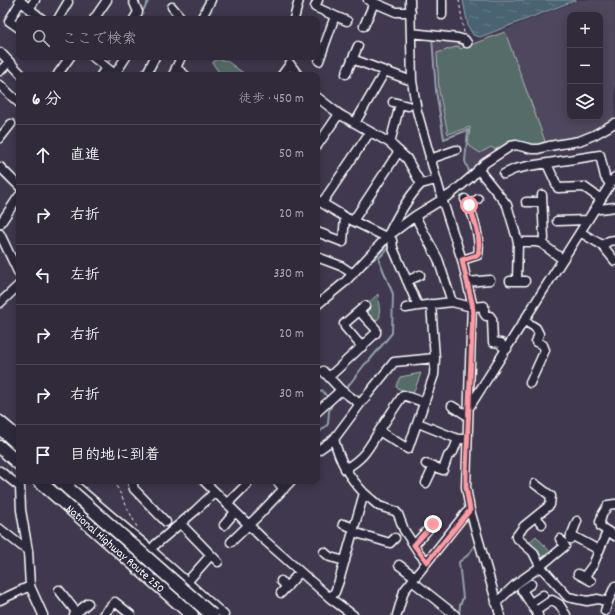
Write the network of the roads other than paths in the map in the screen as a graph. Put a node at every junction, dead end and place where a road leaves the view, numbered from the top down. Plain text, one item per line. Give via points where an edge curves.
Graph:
1 (34, 0) edge
2 (107, 0) edge
3 (133, 0) edge
4 (211, 0) edge
5 (299, 0) edge
6 (318, 0) edge
7 (410, 0) edge
8 (442, 0) edge
9 (20, 1) edge
10 (68, 2) dead end
11 (371, 2) edge
12 (172, 7) dead end
13 (29, 9) junction
14 (411, 12) junction
15 (441, 15) dead end
16 (38, 16) edge
17 (60, 16) edge
18 (96, 16) edge
19 (136, 16) edge
20 (180, 16) edge
21 (203, 16) edge
22 (295, 16) edge
23 (335, 16) junction
24 (347, 21) dead end
25 (16, 26) edge
26 (364, 26) dead end
27 (411, 33) junction
28 (465, 41) road end
29 (358, 46) dead end
30 (1, 53) dead end
31 (320, 59) edge
32 (352, 59) junction
33 (68, 60) edge
34 (97, 60) edge
35 (107, 60) edge
36 (124, 60) edge
37 (151, 60) edge
38 (180, 60) edge
39 (292, 60) edge
40 (9, 62) junction
41 (105, 66) junction
42 (0, 71) edge
43 (386, 71) junction
44 (19, 72) edge
45 (59, 72) edge
46 (102, 72) edge
47 (112, 72) edge
48 (118, 72) edge
49 (147, 72) edge
50 (174, 72) edge
51 (284, 72) edge
52 (297, 72) edge
53 (346, 74) dead end
54 (412, 81) junction
55 (1, 89) edge
56 (320, 99) edge
57 (16, 101) edge
58 (400, 104) dead end
59 (339, 114) junction
60 (355, 123) junction
61 (615, 123) edge
62 (12, 124) dead end
63 (370, 132) junction
64 (0, 138) edge
65 (320, 142) edge
66 (390, 143) junction
67 (456, 150) dead end
68 (400, 151) junction
69 (430, 159) junction
70 (547, 164) junction
71 (0, 167) edge
72 (478, 169) junction
73 (504, 174) dead end
74 (615, 177) edge
75 (436, 180) junction
76 (16, 183) edge
77 (421, 184) junction
78 (610, 184) junction
79 (442, 199) junction
80 (478, 199) dead end
81 (601, 199) junction
82 (16, 200) edge
83 (320, 201) edge
84 (526, 202) dead end
85 (320, 203) edge
86 (596, 207) junction
87 (615, 207) edge
88 (415, 216) junction
89 (349, 219) junction
90 (587, 220) junction
91 (557, 221) dead end
92 (0, 224) edge
93 (580, 232) junction
94 (320, 233) edge
95 (0, 234) edge
96 (387, 237) junction
97 (615, 240) edge
98 (518, 242) junction
99 (541, 243) junction
100 (602, 245) junction
101 (320, 258) edge
102 (562, 259) junction
103 (462, 260) junction
104 (615, 261) edge
105 (16, 268) edge
106 (353, 274) junction
107 (420, 275) dead end
108 (490, 280) dead end
109 (407, 281) junction
110 (518, 281) dead end
111 (468, 282) junction
112 (16, 287) edge
113 (2, 297) edge
114 (320, 299) edge
115 (452, 302) junction
116 (431, 304) junction
117 (418, 306) junction
118 (472, 307) junction
119 (406, 308) dead end
120 (525, 321) junction
121 (362, 347) junction
122 (506, 349) junction
123 (435, 358) junction
124 (530, 382) dead end
125 (341, 390) junction
126 (424, 402) junction
127 (360, 404) junction
128 (452, 406) dead end
129 (469, 407) junction
130 (320, 409) edge
131 (468, 416) junction
132 (0, 420) edge
133 (418, 423) junction
134 (0, 428) edge
135 (379, 431) junction
136 (16, 433) edge
137 (334, 439) junction
138 (462, 439) junction
139 (16, 442) edge
140 (0, 447) edge
141 (320, 449) edge
142 (16, 461) edge
143 (345, 469) junction
144 (0, 471) edge
145 (426, 483) dead end
146 (16, 484) edge
147 (16, 484) edge
148 (42, 484) edge
149 (72, 484) edge
150 (133, 484) edge
151 (207, 484) edge
152 (248, 484) dead end
153 (280, 484) edge
154 (288, 484) edge
155 (535, 484) dead end
156 (284, 489) junction
157 (215, 492) junction
158 (364, 493) junction
159 (227, 504) junction
160 (615, 504) edge
161 (470, 510) junction
162 (235, 512) junction
163 (536, 517) junction
164 (577, 521) dead end
165 (166, 522) dead end
166 (180, 524) junction
167 (342, 524) dead end
168 (433, 524) dead end
169 (542, 524) dead end
170 (224, 525) dead end
171 (249, 525) junction
172 (0, 529) edge
173 (353, 530) junction
174 (611, 534) edge
175 (567, 539) junction
176 (231, 542) dead end
177 (390, 544) dead end
178 (155, 545) dead end
179 (414, 545) junction
180 (599, 550) junction
181 (28, 551) junction
182 (324, 552) dead end
183 (211, 555) junction
184 (345, 561) junction
185 (218, 562) dead end
186 (427, 562) junction
187 (399, 566) dead end
188 (540, 566) junction
189 (300, 572) junction
190 (584, 577) dead end
191 (414, 579) junction
192 (187, 582) junction
193 (531, 584) dead end
194 (30, 586) junction
195 (615, 586) edge
196 (59, 590) dead end
197 (281, 593) dead end
198 (543, 595) dead end
199 (330, 598) junction
200 (0, 600) edge
201 (208, 601) junction
202 (496, 602) junction
203 (608, 602) junction
204 (88, 603) dead end
205 (531, 603) junction
206 (605, 611) dead end
207 (537, 613) edge
208 (75, 614) edge
209 (43, 615) edge
210 (103, 615) edge
211 (131, 615) edge
212 (192, 615) edge
213 (195, 615) edge
214 (212, 615) edge
215 (224, 615) edge
216 (352, 615) edge
217 (396, 615) edge
218 (455, 615) edge
219 (500, 615) edge
220 (566, 615) edge

1 - 13 street
2 - 18 street
3 - 19 street via 138,12
4 - 21 street
5 - 22 street
6 - 23 street via 315,7
7 - 14 street
8 - 15 street
9 - 13 street
9 - 25 street via 8,21
10 - 17 street
11 - 14 street via 396,12
11 - 26 street
12 - 20 street
13 - 16 street
14 - 27 street
23 - 24 street
23 - 31 street via 326,52
27 - 28 street
27 - 54 street
29 - 32 street
30 - 40 street
32 - 43 street
32 - 53 street
33 - 45 street
34 - 41 street
35 - 41 street
36 - 48 street
37 - 49 street
38 - 50 street
39 - 51 street
39 - 52 street
40 - 42 street
40 - 44 street
41 - 46 street
41 - 47 street
43 - 54 street
43 - 60 street
54 - 69 street
55 - 57 street
56 - 59 street
58 - 66 street
59 - 60 street
59 - 65 street
60 - 63 street
61 - 72 street via 579,141 538,149 511,146
62 - 64 street
63 - 66 street
63 - 83 street
66 - 68 street
67 - 69 street
68 - 77 street
68 - 89 street
69 - 75 street
70 - 73 street via 515,169
70 - 78 street via 600,155 605,177
70 - 81 street via 558,188 584,187
71 - 76 street
72 - 79 street via 460,187
72 - 98 street via 507,205
74 - 78 street
75 - 77 street
75 - 79 street
77 - 96 street via 414,191
78 - 81 street
79 - 88 street
79 - 103 street
80 - 103 street via 467,202 475,223 478,255
81 - 86 street
82 - 92 street
84 - 99 street via 542,199 544,239
85 - 89 street
86 - 87 street
86 - 90 street
88 - 96 street
88 - 115 street via 438,258
89 - 94 street via 343,242
89 - 96 street
90 - 91 street
90 - 93 street
93 - 100 street
93 - 102 street
95 - 105 street
96 - 106 street
96 - 109 street via 392,240
97 - 100 street
98 - 99 street
98 - 110 street
99 - 102 street
100 - 104 street
101 - 106 street via 341,266
102 - 120 street
103 - 111 street
106 - 114 street
107 - 109 street
108 - 111 street
109 - 117 street
111 - 118 street
112 - 113 street
115 - 116 street
115 - 118 street
116 - 117 street
116 - 123 street
117 - 119 street
118 - 122 street via 484,306 484,313 492,319 493,342 501,343
118 - 129 street
120 - 122 street
120 - 124 street via 536,328 539,334 536,342 543,345 545,350
121 - 121 street via 344,324 362,308 376,329 376,333
121 - 125 street via 326,374
122 - 129 street
123 - 126 street via 434,375
123 - 127 street via 394,362 374,381
125 - 127 street
125 - 130 street
126 - 133 street
126 - 135 street via 403,395
127 - 137 street
128 - 131 street
129 - 131 street
131 - 138 street
132 - 136 street
133 - 135 street via 408,449
133 - 138 street via 442,428
134 - 139 highway
135 - 143 street via 358,462
137 - 141 street
137 - 143 street
138 - 145 street via 448,456 443,470 430,465
138 - 161 street
140 - 142 highway
143 - 158 street
144 - 147 street
146 - 181 street via 20,487
148 - 212 highway, National Highway Route 250
149 - 192 street
149 - 214 highway, National Highway Route 250, bridge
150 - 165 street via 156,517
151 - 157 street
152 - 159 street
153 - 156 street
154 - 156 street
155 - 163 street via 551,496 550,505
156 - 171 street
157 - 159 street
157 - 166 street
158 - 173 street
158 - 179 street via 379,506 398,514 404,530
159 - 162 street
160 - 174 street via 608,504 600,522 601,527
161 - 186 street
161 - 202 street
162 - 170 street
162 - 171 street
163 - 169 street
163 - 188 street via 524,526 516,537 533,552
164 - 175 street
166 - 178 street
166 - 183 street
167 - 173 street
168 - 179 street
171 - 176 street
171 - 189 street
172 - 181 street
173 - 177 street
173 - 184 street
174 - 180 street
175 - 180 street
175 - 188 street via 565,546
179 - 186 street
180 - 190 street via 593,565
181 - 194 street
182 - 184 street via 330,557
183 - 185 street
183 - 192 street
184 - 199 street via 335,592
186 - 191 street
187 - 191 street
188 - 202 street
188 - 203 street via 568,597
189 - 197 street via 284,584
189 - 199 street
191 - 217 street via 404,592
191 - 218 street
192 - 201 street
193 - 205 street via 522,590
194 - 200 street
194 - 209 street
195 - 203 street
196 - 208 street
198 - 205 street
199 - 216 street
201 - 213 street
201 - 215 street
202 - 219 street
203 - 206 street
204 - 208 street
205 - 207 street
207 - 220 street via 552,600 559,604
210 - 211 street via 115,602

